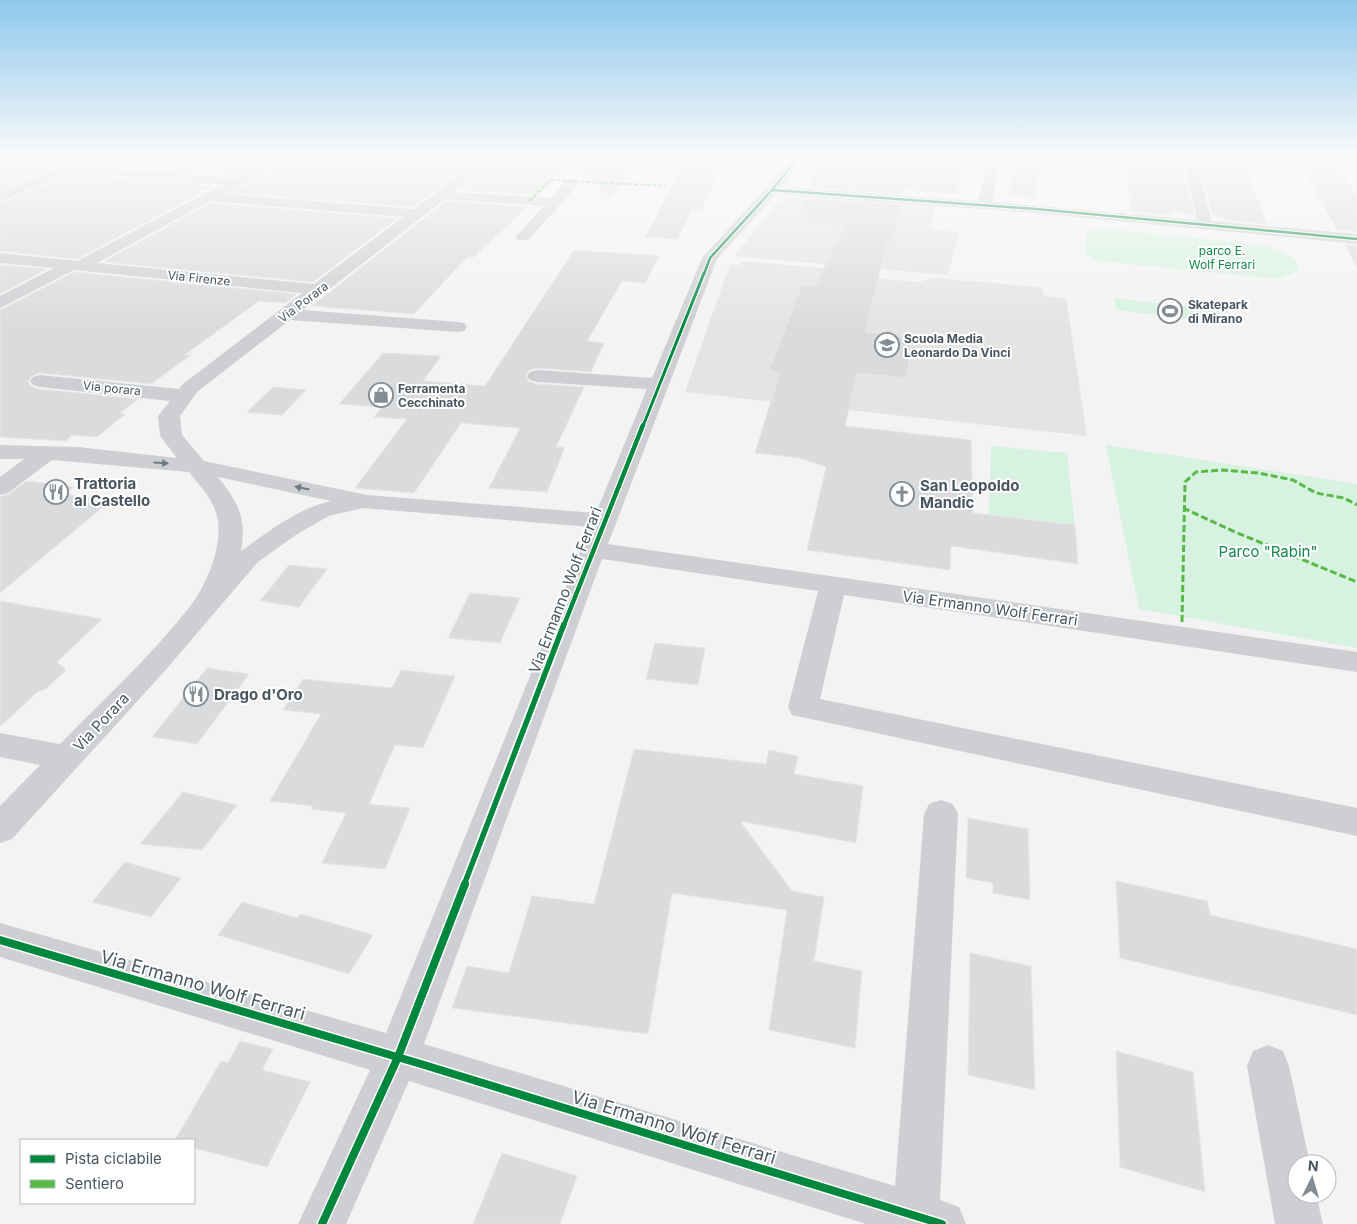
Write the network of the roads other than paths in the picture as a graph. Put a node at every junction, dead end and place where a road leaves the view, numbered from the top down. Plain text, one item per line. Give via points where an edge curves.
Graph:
1 (175, 214) edge
2 (418, 214) edge
3 (542, 214) edge
4 (750, 214) edge
5 (1085, 214) edge
6 (1203, 214) edge
7 (1206, 225) junction
8 (523, 236) dead end
9 (1357, 238) edge
10 (0, 258) edge
11 (75, 266) junction
12 (319, 290) junction
13 (0, 303) edge
14 (286, 314) junction
15 (458, 327) dead end
16 (538, 376) dead end
17 (40, 381) dead end
18 (659, 384) junction
19 (184, 396) junction
20 (171, 436) junction
21 (0, 452) edge
22 (52, 455) junction
23 (196, 466) junction
24 (0, 488) edge
25 (366, 502) junction
26 (605, 521) junction
27 (594, 550) junction
28 (833, 584) junction
29 (200, 612) junction
30 (1357, 662) edge
31 (0, 745) edge
32 (67, 758) junction
33 (941, 814) dead end
34 (1357, 822) edge
35 (0, 829) edge
36 (0, 940) edge
37 (398, 1057) junction
38 (1268, 1066) dead end
39 (929, 1220) edge
40 (322, 1224) edge
41 (1299, 1224) edge

1 - 11 street
2 - 12 street, Via Porara
3 - 8 street
4 - 18 street, Via Ermanno Wolf Ferrari via 710,258
5 - 7 street
6 - 7 street
7 - 9 street
10 - 11 street, Via Firenze
11 - 12 street, Via Firenze
11 - 13 street
12 - 14 street, Via Porara
14 - 15 street
14 - 19 street, Via Porara
16 - 18 street
17 - 19 street, Via porara
18 - 26 street, Via Ermanno Wolf Ferrari
19 - 20 street, Via Porara via 169,416
20 - 22 street via 129,453
20 - 23 street, Via Porara
21 - 22 street
22 -> 23 street
22 - 24 street
25 -> 23 street
23 - 29 street, Via Porara via 224,500 230,518 225,566
25 - 26 street
25 - 29 street, Via Porara via 320,511 288,529 249,557
26 - 27 street, Via Ermanno Wolf Ferrari
27 - 28 street, Via Ermanno Wolf Ferrari
27 - 37 street, Via Ermanno Wolf Ferrari
28 - 30 street, Via Ermanno Wolf Ferrari
28 - 34 street via 803,707
29 - 32 street, Via Porara
31 - 32 street
32 - 35 street, Via Porara
33 - 39 street
36 - 37 street, Via Ermanno Wolf Ferrari
37 - 39 street, Via Ermanno Wolf Ferrari
37 - 40 street, Via Ermanno Wolf Ferrari
38 - 41 street

